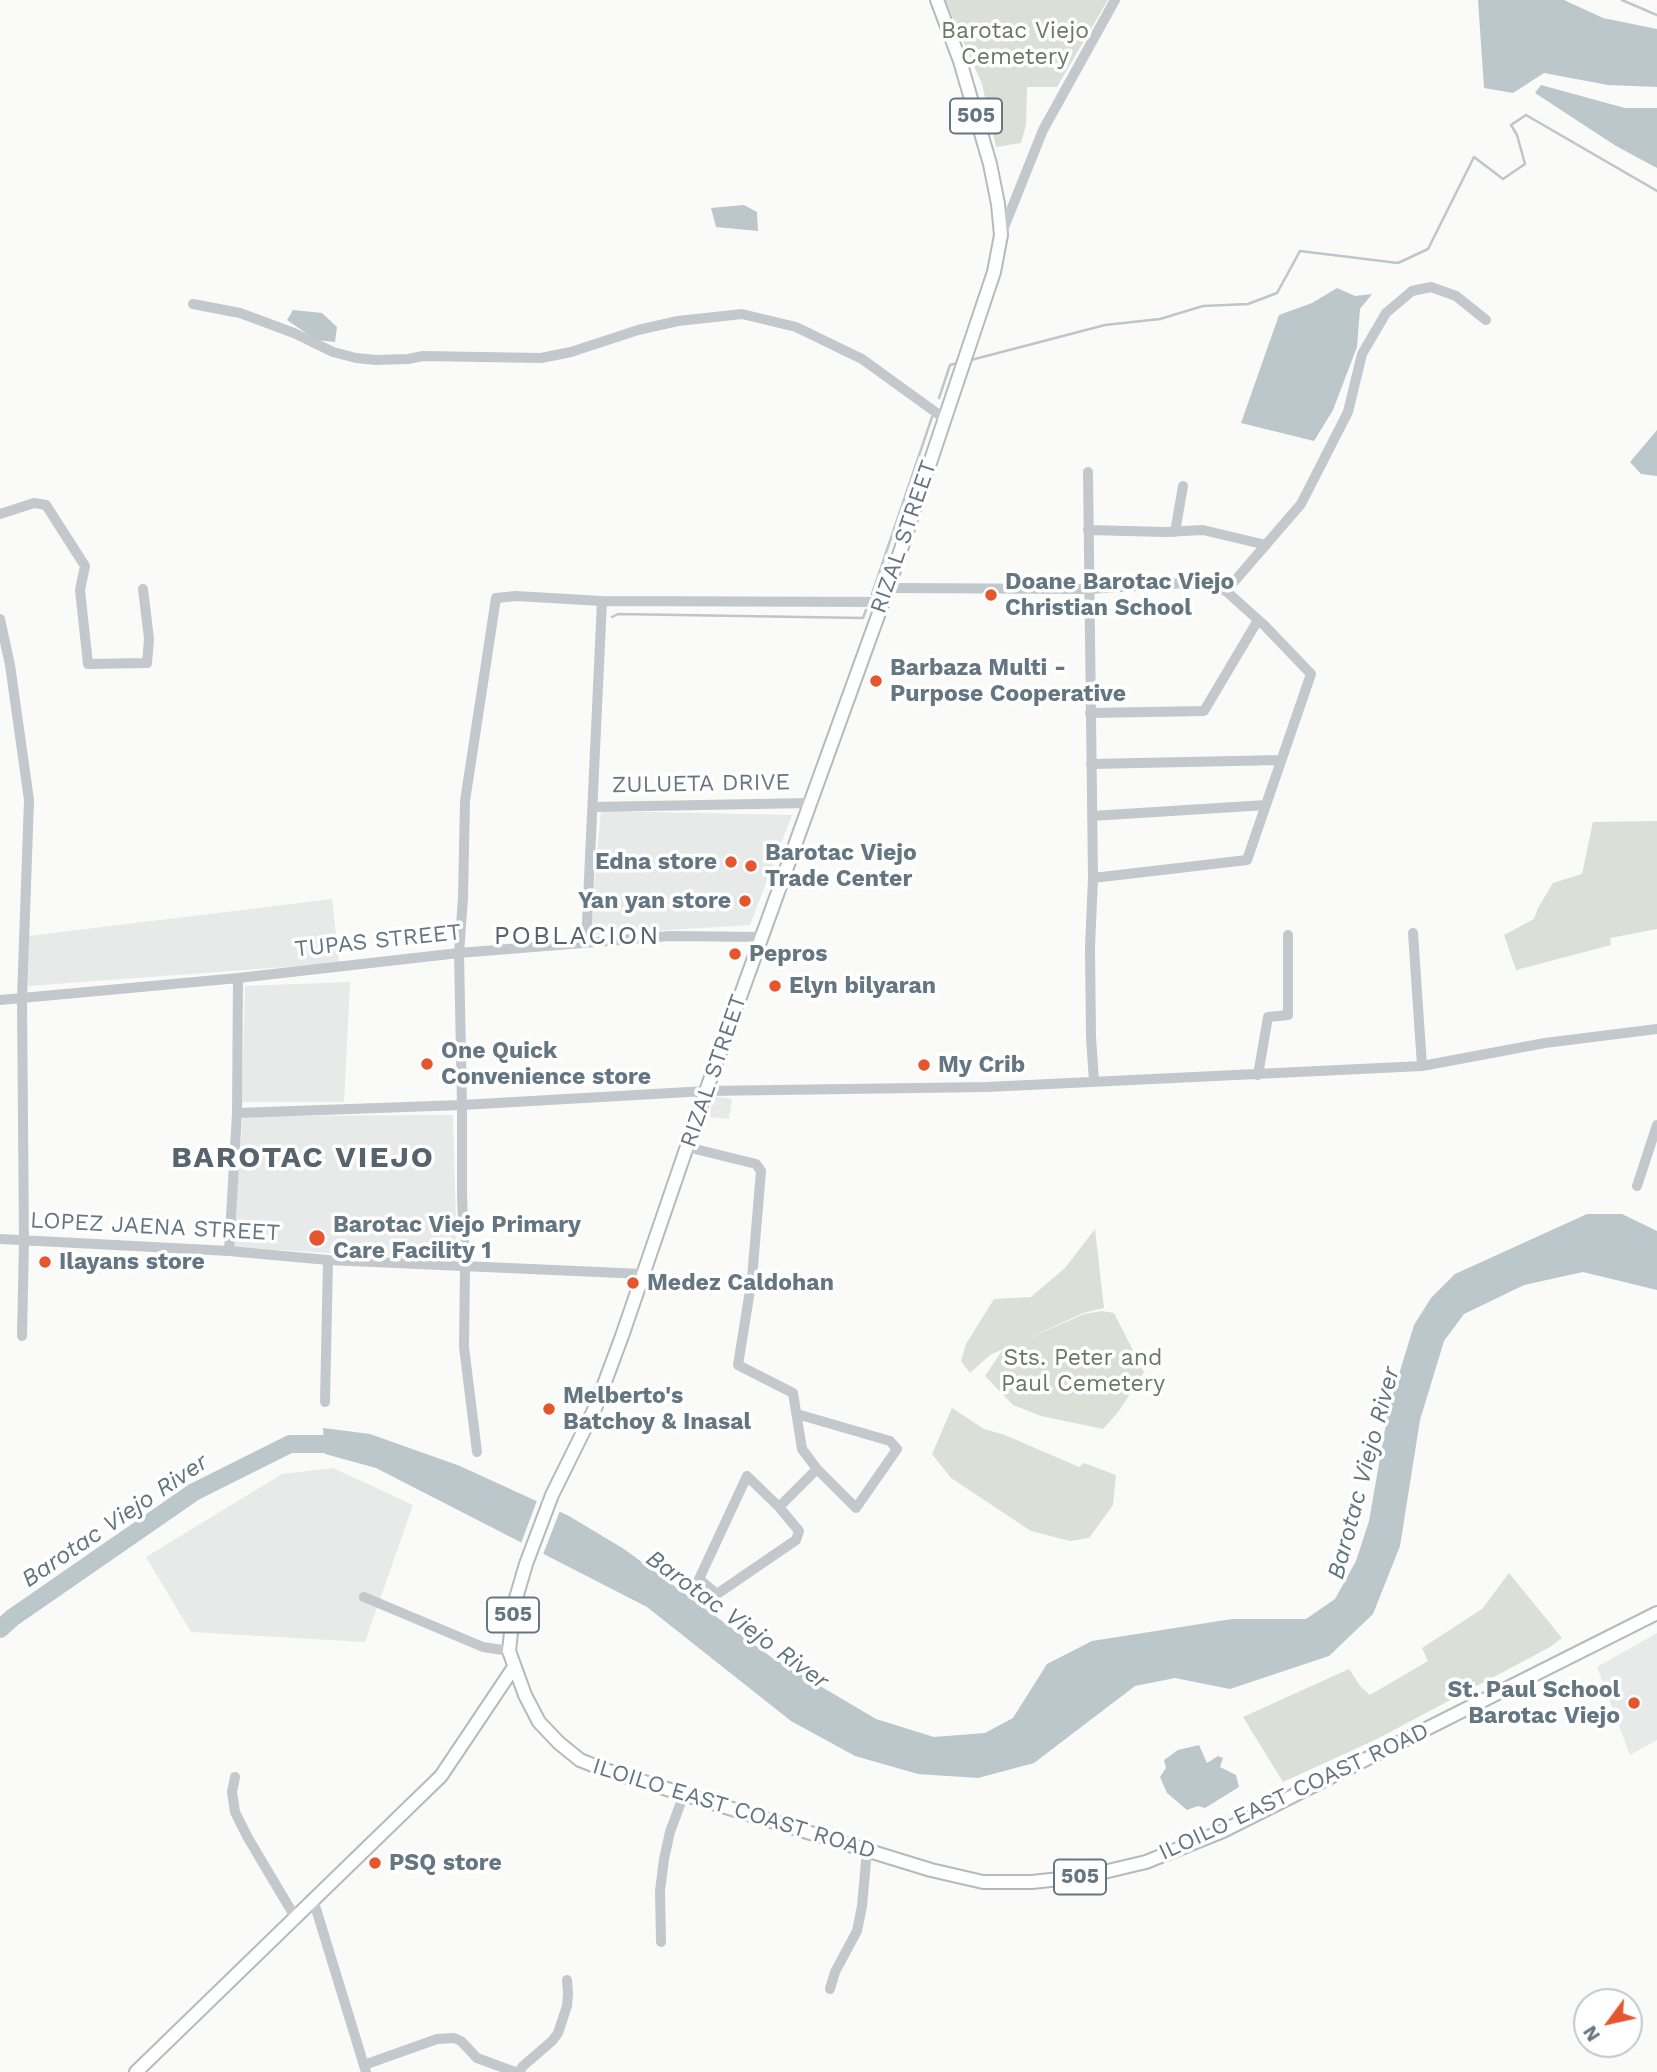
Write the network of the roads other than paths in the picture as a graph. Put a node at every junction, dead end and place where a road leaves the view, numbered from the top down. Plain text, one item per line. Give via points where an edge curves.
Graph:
1 (937, 0) edge
2 (1115, 0) edge
3 (1001, 235) junction
4 (193, 304) dead end
5 (1486, 320) dead end
6 (946, 419) junction
7 (1088, 472) dead end
8 (1183, 486) dead end
9 (0, 514) edge
10 (1088, 530) junction
11 (1175, 532) junction
12 (1266, 545) junction
13 (888, 588) junction
14 (143, 589) dead end
15 (1088, 589) junction
16 (1226, 592) junction
17 (602, 601) junction
18 (882, 602) junction
19 (0, 619) edge
20 (1258, 620) junction
21 (1090, 713) junction
22 (1281, 760) junction
23 (1091, 764) junction
24 (810, 803) junction
25 (1266, 805) junction
26 (593, 807) junction
27 (1092, 816) junction
28 (1093, 878) junction
29 (1413, 933) dead end
30 (1287, 935) dead end
31 (762, 937) junction
32 (586, 943) junction
33 (459, 953) junction
34 (238, 978) junction
35 (22, 999) junction
36 (0, 1000) edge
37 (1657, 1029) edge
38 (1422, 1066) junction
39 (1258, 1075) junction
40 (1094, 1082) junction
41 (706, 1091) junction
42 (462, 1105) junction
43 (237, 1113) junction
44 (1657, 1125) edge
45 (687, 1147) junction
46 (1637, 1186) dead end
47 (0, 1239) edge
48 (24, 1241) junction
49 (229, 1251) junction
50 (328, 1260) junction
51 (465, 1267) junction
52 (643, 1274) junction
53 (22, 1336) dead end
54 (326, 1402) dead end
55 (797, 1414) junction
56 (477, 1452) dead end
57 (817, 1469) junction
58 (779, 1507) junction
59 (364, 1597) dead end
60 (1657, 1613) edge
61 (509, 1650) junction
62 (514, 1667) junction
63 (235, 1777) dead end
64 (684, 1794) junction
65 (867, 1850) junction
66 (313, 1899) junction
67 (295, 1917) junction
68 (661, 1942) dead end
69 (567, 1980) dead end
70 (830, 1989) dead end
71 (365, 2069) edge
72 (136, 2072) edge
73 (517, 2072) edge

1 - 3 main road, 505 via 990,164
2 - 3 street via 1043,130
3 - 6 main road, RIZAL STREET / 505 via 994,272
4 - 6 street via 240,313 332,352 376,360 541,358 678,321 742,314 796,327 862,359
5 - 12 street via 1456,296 1430,287 1412,291 1386,313 1362,354 1348,412 1325,458 1301,504
6 - 13 main road, RIZAL STREET / 505
7 - 10 street
8 - 11 street
9 - 14 street via 34,503 46,505 85,566 80,590 88,664 148,663
10 - 11 street
10 - 15 street
11 - 12 street via 1203,530
12 - 16 street
13 - 15 street
13 - 18 main road, RIZAL STREET / 505
15 - 16 street via 1202,582
15 - 21 street
16 - 20 street
17 - 18 street
17 - 26 street
17 - 33 street via 496,598 465,801
18 - 24 main road, RIZAL STREET / 505
19 - 35 street via 29,800
20 - 21 street via 1204,711
20 - 22 street via 1311,674
21 - 23 street
22 - 23 street
22 - 25 street
23 - 27 street
24 - 26 street, ZULUETA DRIVE
24 - 31 main road, RIZAL STREET / 505
25 - 27 street
25 - 28 street via 1247,860
26 - 32 street
27 - 28 street
28 - 40 street
29 - 38 street
30 - 39 street via 1288,1015 1268,1017
31 - 32 street, TUPAS STREET via 670,936
31 - 41 main road, RIZAL STREET / 505
32 - 33 street, TUPAS STREET
33 - 34 street, TUPAS STREET
33 - 42 street
34 - 35 street, TUPAS STREET
34 - 43 street
35 - 36 street, TUPAS STREET
35 - 48 street
37 - 38 street via 1545,1043
38 - 39 street
39 - 40 street
40 - 41 street
41 - 42 street
41 - 45 main road, RIZAL STREET / 505
42 - 43 street
42 - 51 street
43 - 49 street
44 - 46 street
45 - 52 main road, RIZAL STREET / 505
45 - 55 street via 756,1164 761,1171 752,1278 738,1365 793,1393
47 - 48 street, LOPEZ JAENA STREET
48 - 49 street, LOPEZ JAENA STREET
48 - 53 street
49 - 50 street, LOPEZ JAENA STREET
50 - 51 street, LOPEZ JAENA STREET
50 - 54 street
51 - 52 street, LOPEZ JAENA STREET
51 - 56 street via 464,1347
52 - 61 main road, RIZAL STREET / 505 via 596,1406 552,1495 526,1564 514,1605
55 - 57 street via 802,1449
55 - 57 street via 890,1441 897,1449 856,1508
57 - 58 street
58 - 58 street via 799,1531 796,1540 717,1594 699,1579 747,1476
59 - 61 street via 483,1647
60 - 65 main road, ILOILO EAST COAST ROAD / 505 via 1223,1831 1146,1862 1087,1876 983,1882
61 - 62 main road, RIZAL STREET / 505
62 - 64 main road, ILOILO EAST COAST ROAD / 505 via 539,1722 580,1760
62 - 66 main road via 441,1776
63 - 67 street via 235,1812
64 - 65 main road, ILOILO EAST COAST ROAD / 505
64 - 68 street via 663,1859
65 - 70 street via 857,1931
66 - 67 main road
66 - 71 street
67 - 72 main road
69 - 73 street via 567,2006 558,2033
71 - 73 street via 437,2039 454,2038 477,2058

